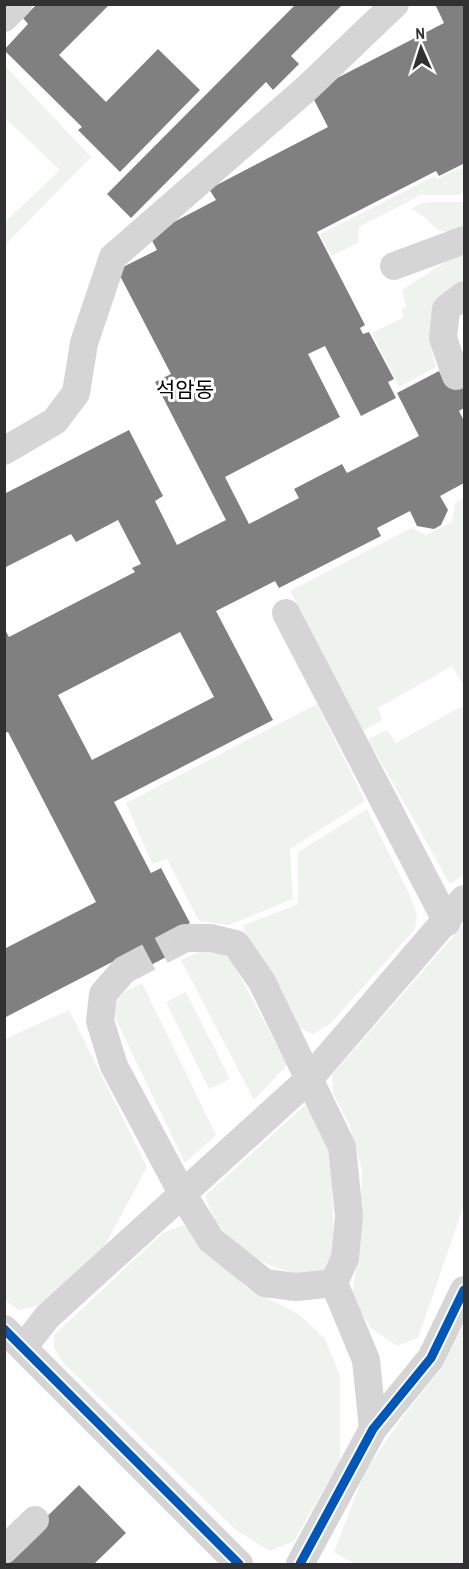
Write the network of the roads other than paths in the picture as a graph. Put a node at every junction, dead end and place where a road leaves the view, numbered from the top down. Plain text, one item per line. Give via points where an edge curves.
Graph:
1 (18, 4) edge
2 (394, 4) edge
3 (4, 18) edge
4 (465, 240) edge
5 (394, 266) dead end
6 (465, 295) edge
7 (456, 376) dead end
8 (4, 450) edge
9 (286, 613) dead end
10 (465, 899) edge
11 (447, 922) junction
12 (185, 938) tunnel mouth
13 (124, 970) tunnel mouth
14 (309, 1079) junction
15 (183, 1195) junction
16 (334, 1283) junction
17 (465, 1290) edge
18 (14, 1339) edge
19 (373, 1429) junction
20 (35, 1520) dead end
21 (4, 1550) edge
22 (239, 1564) edge
23 (300, 1564) edge

1 - 3 street
2 - 8 street via 306,89 113,257 84,343 76,393 55,421
4 - 5 street
6 - 7 street via 446,309 443,338
9 - 11 street
10 - 11 street
11 - 14 street
12 - 14 street via 211,938 236,944 262,982
13 - 15 street via 103,994 100,1021 114,1066
14 - 15 street
14 - 16 street via 342,1147 349,1216 345,1258
15 - 16 street via 211,1240 265,1283 296,1287
15 - 18 street via 47,1317
16 - 19 street via 366,1360
17 - 19 street via 430,1358
18 - 22 street
19 - 23 street
20 - 21 street

